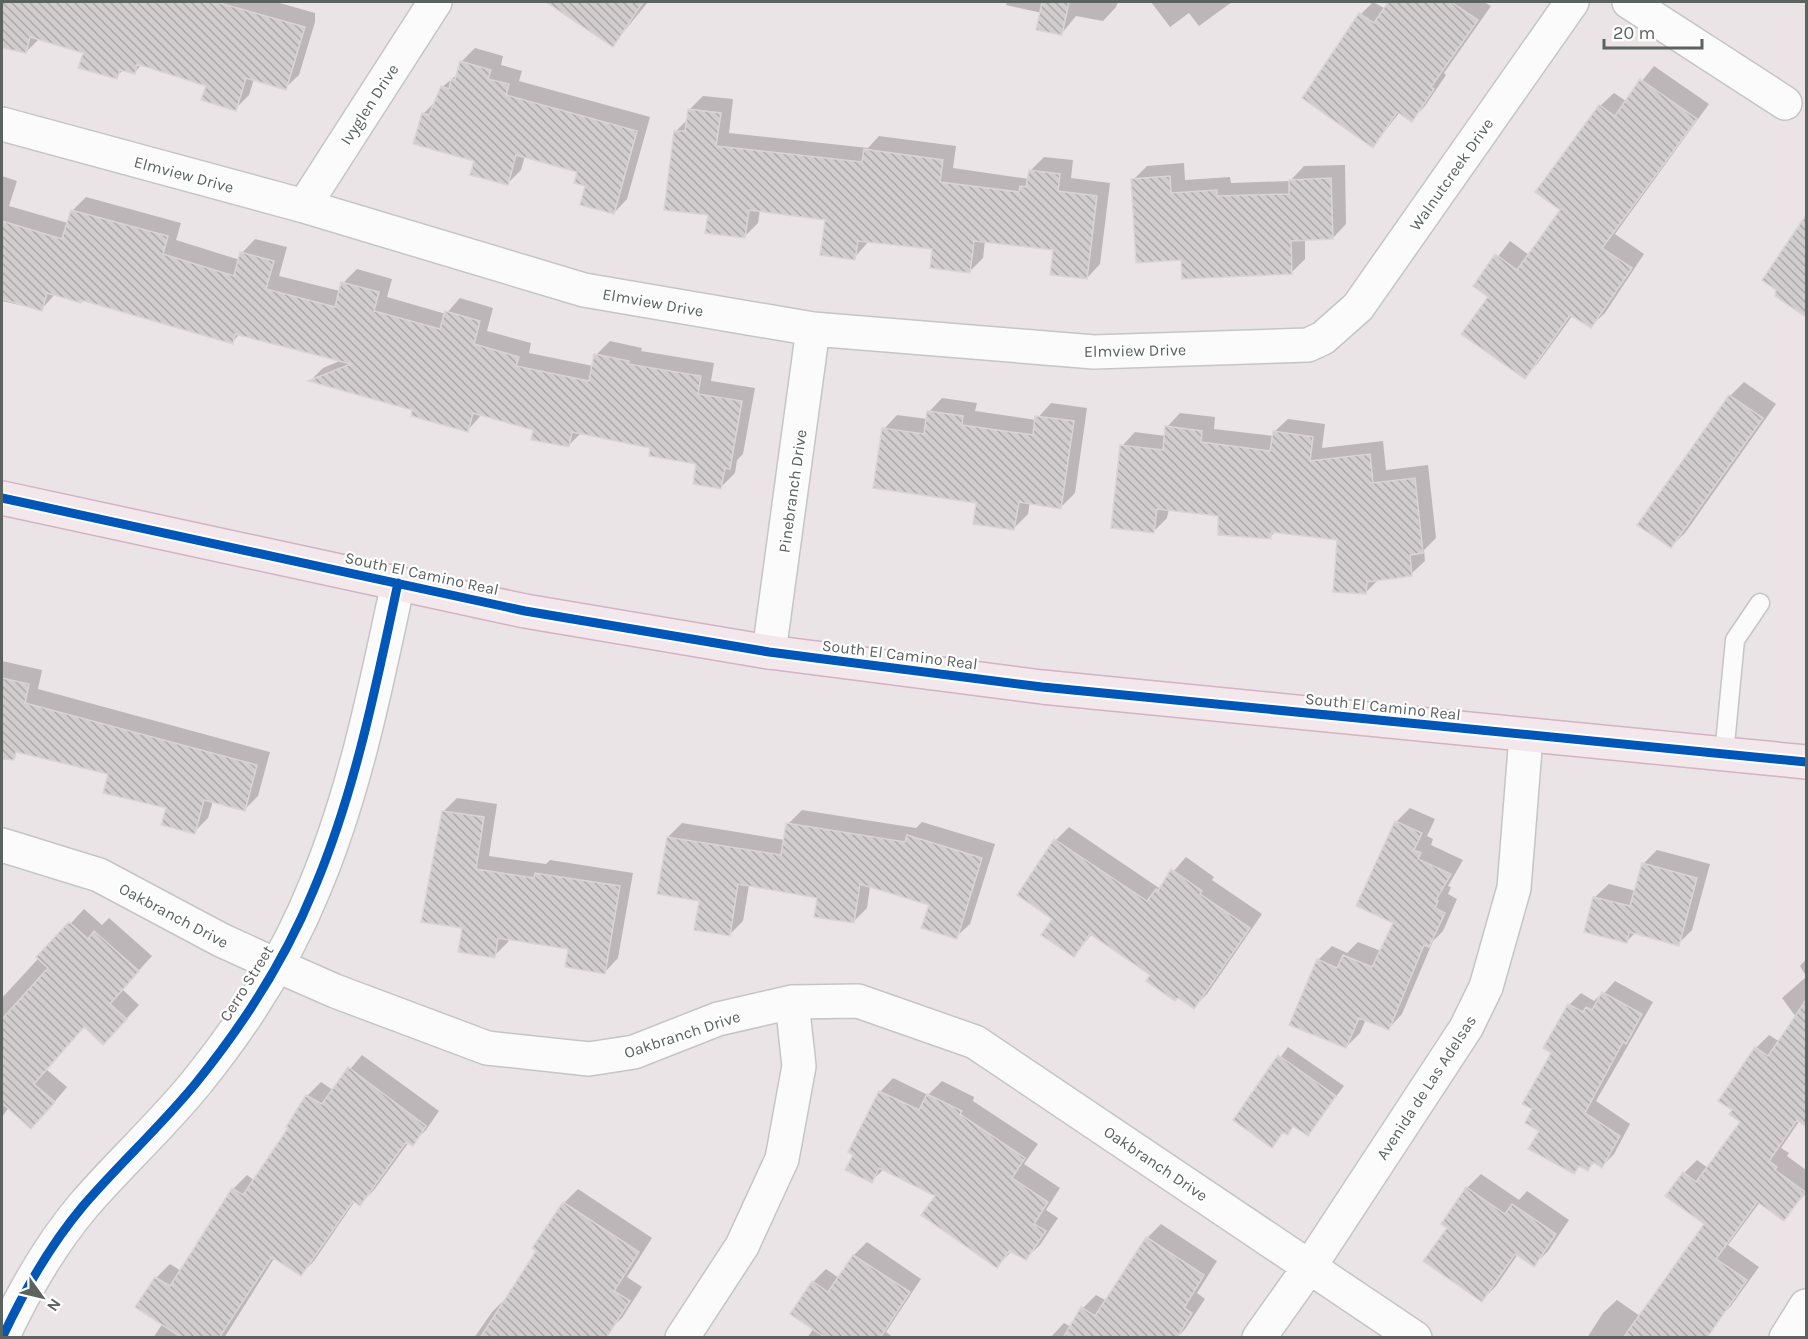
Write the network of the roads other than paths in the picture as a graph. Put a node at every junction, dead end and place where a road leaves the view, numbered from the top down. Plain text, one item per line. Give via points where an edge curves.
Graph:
1 (435, 2) edge
2 (1572, 2) edge
3 (1629, 2) edge
4 (1785, 103) dead end
5 (2, 124) edge
6 (304, 206) junction
7 (813, 329) junction
8 (1323, 338) joint
9 (2, 498) edge
10 (398, 584) junction
11 (1760, 603) dead end
12 (770, 652) junction
13 (1526, 736) junction
14 (1724, 755) junction
15 (1806, 762) edge
16 (2, 845) edge
17 (276, 965) junction
18 (792, 1002) junction
19 (1310, 1266) junction
20 (1806, 1306) edge
21 (2, 1338) edge
22 (682, 1338) edge
23 (1259, 1338) edge
24 (1415, 1338) edge
25 (1786, 1338) edge

1 - 6 street, Ivyglen Drive
2 - 8 street, Walnutcreek Drive via 1358,308
3 - 4 street
5 - 6 street, Elmview Drive
6 - 7 street, Elmview Drive via 584,290
7 - 8 street, Elmview Drive via 1094,352 1308,345
7 - 12 street, Pinebranch Drive
9 - 10 main road, South El Camino Real
10 - 12 main road, South El Camino Real via 525,611
10 - 17 street, Cerro Street via 341,814 314,890
11 - 14 lane via 1735,640
12 - 13 main road, South El Camino Real via 1042,687
13 - 14 main road, South El Camino Real
13 - 19 street, Avenida de Las Adelsas via 1514,888 1486,987 1466,1028
14 - 15 main road, South El Camino Real
16 - 17 street, Oakbranch Drive via 99,875
17 - 18 street, Oakbranch Drive via 487,1048 590,1059 634,1052 718,1019
17 - 21 street, Cerro Street via 196,1083 81,1209 22,1296
18 - 19 street, Oakbranch Drive via 858,1000 975,1042
18 - 22 street via 799,1066 782,1159 742,1246
19 - 23 street, Avenida de Las Adelsas
19 - 24 street, Oakbranch Drive
20 - 25 street

